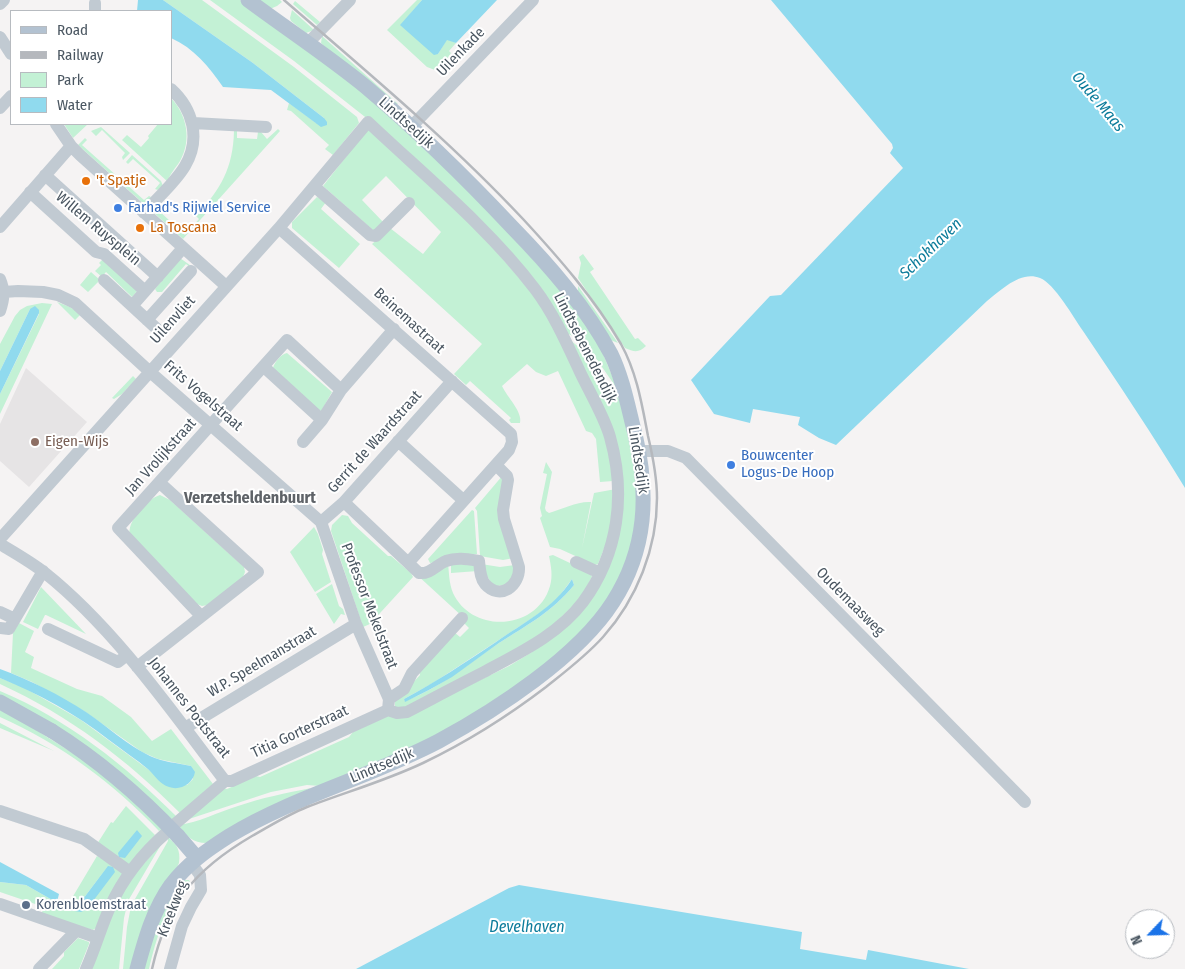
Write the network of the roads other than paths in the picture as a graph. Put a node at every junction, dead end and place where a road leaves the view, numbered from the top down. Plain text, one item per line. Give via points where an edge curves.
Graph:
1 (4, 0) edge
2 (248, 0) edge
3 (350, 0) edge
4 (533, 0) edge
5 (0, 4) edge
6 (0, 37) edge
7 (308, 44) junction
8 (10, 52) edge
9 (172, 90) edge
10 (10, 97) edge
11 (0, 108) edge
12 (368, 122) joint
13 (193, 123) junction
14 (57, 125) edge
15 (411, 127) junction
16 (266, 128) dead end
17 (71, 146) junction
18 (46, 175) junction
19 (315, 187) junction
20 (30, 192) junction
21 (409, 203) dead end
22 (144, 213) junction
23 (0, 226) edge
24 (280, 228) junction
25 (183, 248) junction
26 (191, 271) dead end
27 (158, 277) junction
28 (0, 279) edge
29 (104, 280) dead end
30 (226, 286) junction
31 (147, 290) junction
32 (4, 292) junction
33 (164, 303) junction
34 (132, 306) junction
35 (0, 311) edge
36 (147, 320) junction
37 (157, 329) dead end
38 (394, 329) junction
39 (264, 367) junction
40 (149, 371) junction
41 (452, 381) junction
42 (341, 390) junction
43 (322, 420) junction
44 (212, 425) junction
45 (398, 441) junction
46 (303, 442) dead end
47 (639, 451) junction
48 (496, 465) junction
49 (160, 483) junction
50 (464, 500) junction
51 (344, 502) junction
52 (321, 522) junction
53 (0, 539) edge
54 (0, 544) edge
55 (409, 562) junction
56 (576, 562) dead end
57 (43, 572) junction
58 (600, 573) junction
59 (0, 612) edge
60 (201, 616) junction
61 (462, 618) dead end
62 (15, 619) junction
63 (356, 624) junction
64 (0, 628) edge
65 (48, 629) dead end
66 (127, 655) junction
67 (137, 667) junction
68 (388, 705) junction
69 (3, 706) edge
70 (185, 728) junction
71 (225, 781) junction
72 (1025, 802) dead end
73 (0, 811) edge
74 (173, 831) junction
75 (194, 860) junction
76 (130, 872) junction
77 (0, 904) edge
78 (76, 931) junction
79 (98, 938) junction
80 (39, 969) edge
81 (86, 969) edge
82 (137, 969) edge
83 (170, 969) edge

1 - 5 street
2 - 7 main road, Lindtsedijk
3 - 7 street
4 - 15 street, Uilenkade
6 - 8 street
7 - 15 main road, Lindtsedijk via 363,85
9 - 13 street via 185,104
10 - 11 street
12 - 19 street, Uilenvliet
12 - 58 street, Lindtsebenedendijk via 458,205 504,253 535,288 553,317 610,435 615,459 619,485 618,518
13 - 16 street
13 - 22 street via 193,142 186,164
14 - 17 street
15 - 47 main road, Lindtsedijk via 525,241 591,321 619,374
17 - 18 street
17 - 22 street
18 - 20 street
18 - 27 street, Willem Ruysplein
19 - 21 street via 370,235 376,236
19 - 24 street, Uilenvliet
20 - 23 street
20 - 31 street, Willem Ruysplein via 96,252 104,254
22 - 25 street
24 - 30 street, Uilenvliet
24 - 38 street, Beinemastraat
25 - 27 street
25 - 30 street
26 - 33 street
27 - 31 street
28 - 32 street
29 - 34 street
30 - 40 street, Uilenvliet
31 - 33 street, Willem Ruysplein
31 - 34 street
32 - 35 street
32 - 40 street, Frits Vogelstraat via 43,292 67,298
33 - 36 street
34 - 36 street
36 - 37 street
38 - 41 street, Beinemastraat
38 - 42 street
39 - 42 street, Jan Vrolijkstraat via 287,340
39 - 43 street
39 - 44 street, Jan Vrolijkstraat
40 - 44 street, Frits Vogelstraat
40 - 53 street, Uilenvliet
41 - 45 street, Gerrit de Waardstraat
41 - 48 street, Beinemastraat via 511,434 509,450
42 - 43 street
43 - 46 street
44 - 49 street, Jan Vrolijkstraat
44 - 52 street, Frits Vogelstraat
45 - 50 street
45 - 51 street, Gerrit de Waardstraat
47 - 72 street, Oudemaasweg via 668,451 686,458
47 - 75 main road, Lindtsedijk via 644,498 633,560 611,606 582,639 517,692 452,734 388,765 264,816
48 - 50 street
48 - 55 street via 508,480 504,519 519,566 516,583 500,591 490,588 483,580 479,561 452,559 424,573
49 - 60 street, Jan Vrolijkstraat via 118,528
49 - 60 street via 258,572
50 - 55 street
51 - 52 street, Gerrit de Waardstraat
51 - 55 street
52 - 63 street, Professor Mekelstraat
54 - 57 street, Johannes Poststraat
56 - 58 street
57 - 62 street
57 - 66 street, Johannes Poststraat via 80,604
58 - 68 street, Lindtsebenedendijk via 569,616 526,650 407,712 397,713
59 - 62 street
60 - 67 street
61 - 68 street, Professor Mekelstraat
62 - 64 street via 9,629
63 - 68 street, Professor Mekelstraat
63 - 70 street, W.P. Speelmanstraat
65 - 66 street, Johannes Poststraat via 118,662
66 - 67 street, Johannes Poststraat
67 - 70 street, Johannes Poststraat
68 - 71 street, Titia Gorterstraat via 232,781
69 - 74 main road, bridge via 52,731 86,754 120,779
70 - 71 street, Johannes Poststraat
71 - 74 street
73 - 76 street via 84,839
74 - 75 main road
74 - 76 street via 146,852
75 - 82 main road, Lindtsedijk via 172,883 160,903
75 - 83 street, Kreekweg via 201,890 182,926
76 - 79 street via 110,906
77 - 78 street
78 - 79 street
78 - 80 street
79 - 81 street

